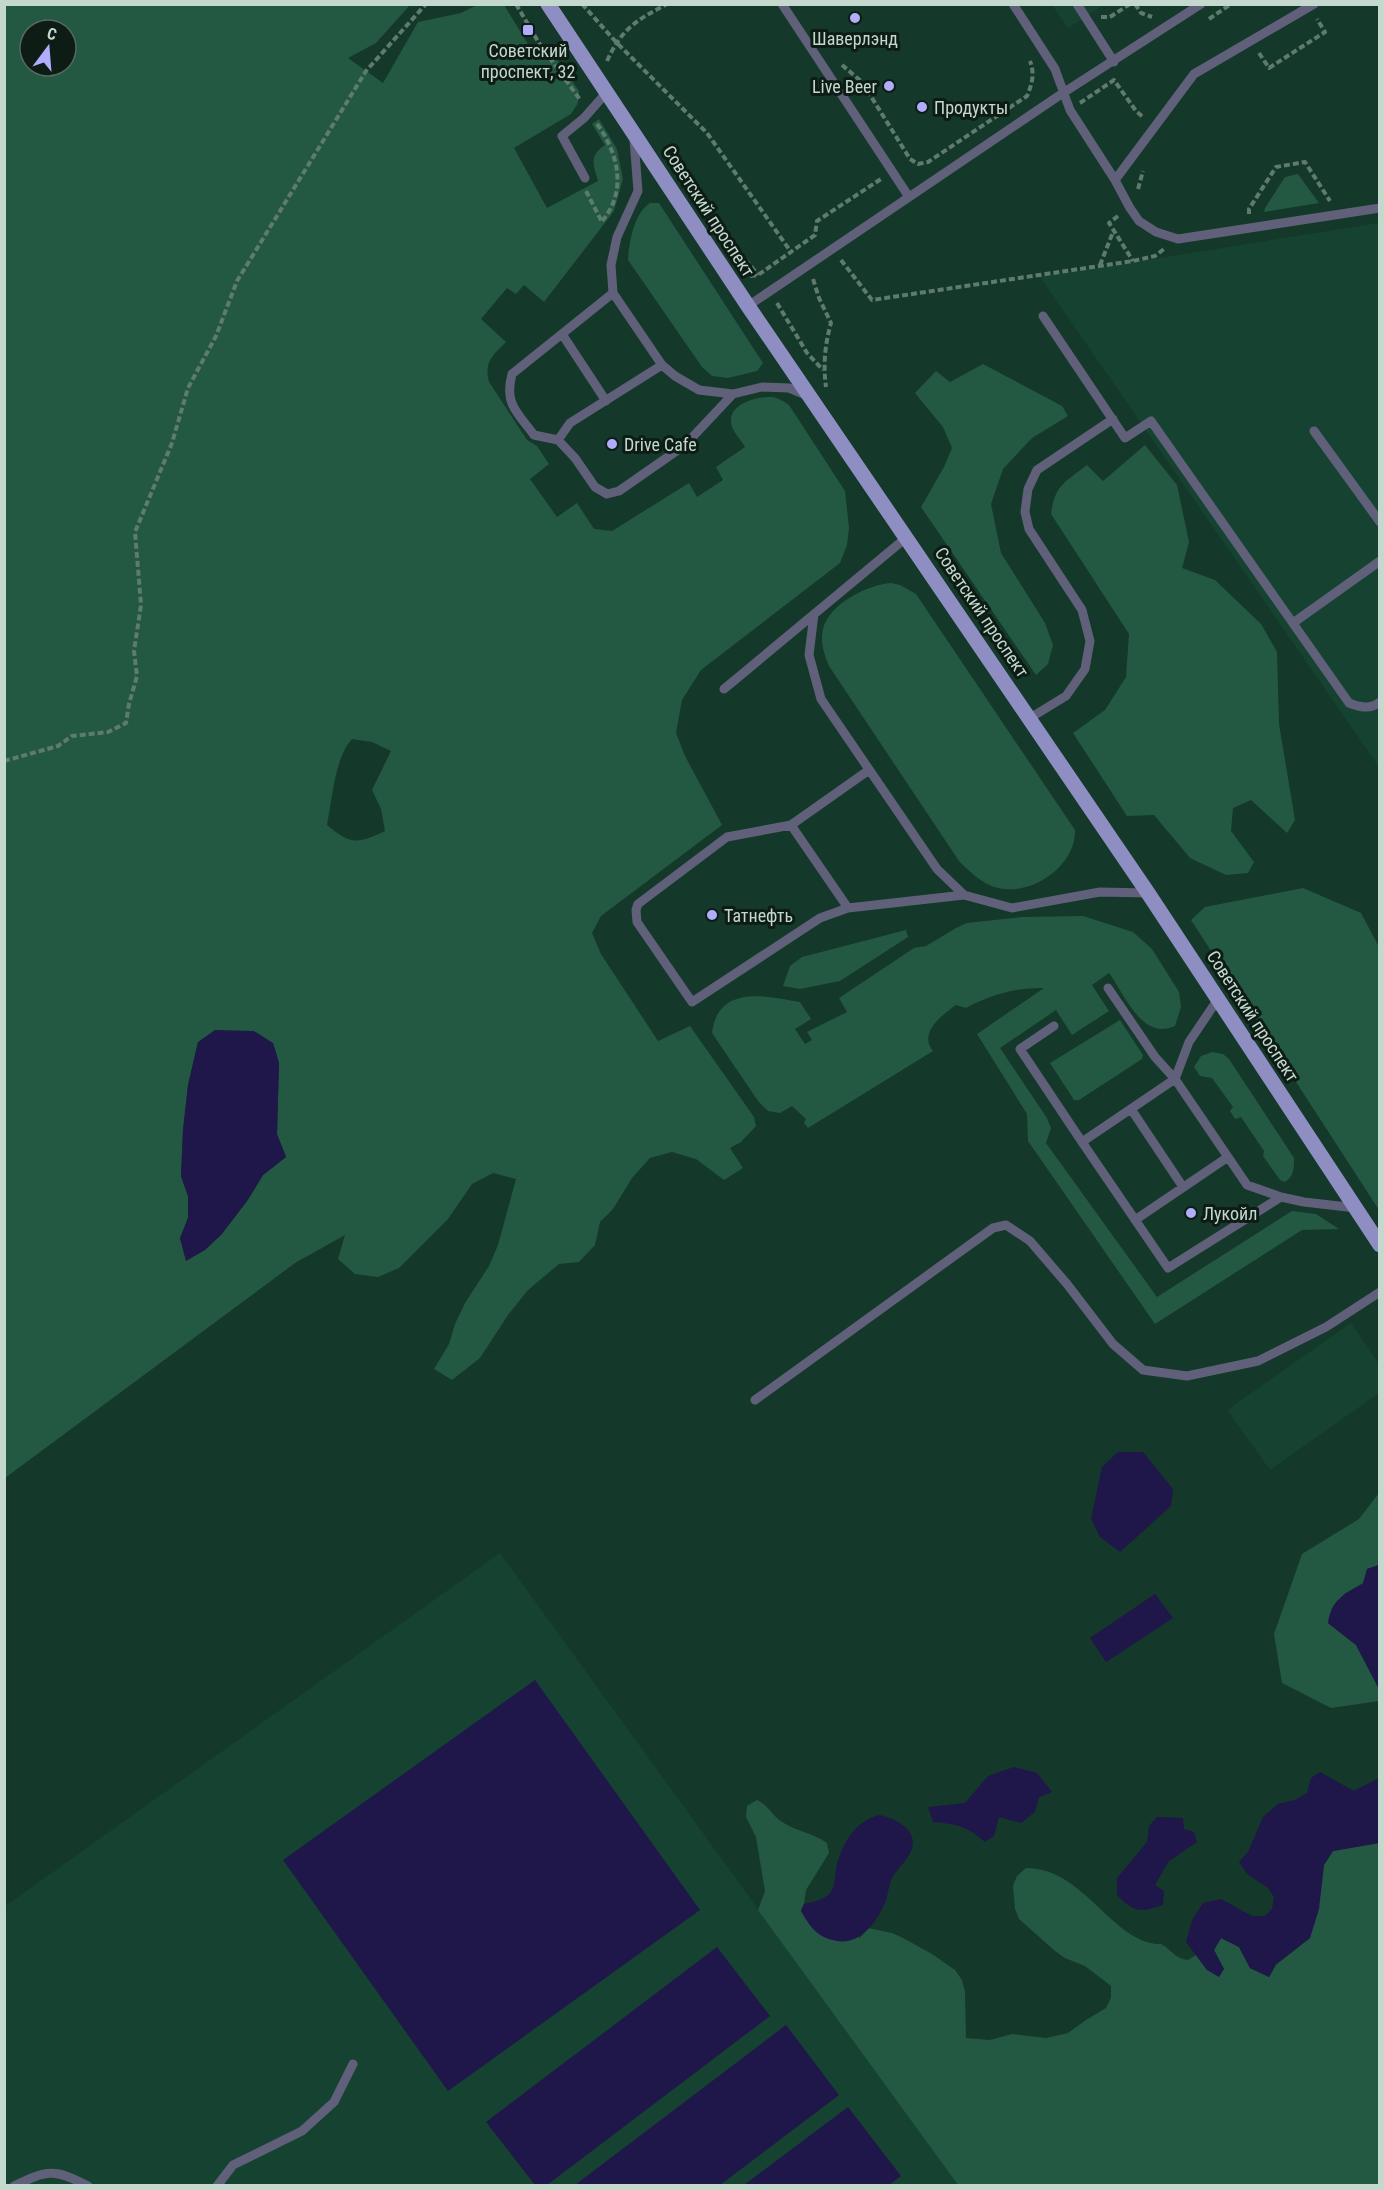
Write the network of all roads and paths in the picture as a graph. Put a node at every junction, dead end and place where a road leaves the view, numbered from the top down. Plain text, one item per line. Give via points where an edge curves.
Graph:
1 (426, 4) edge
2 (516, 4) edge
3 (548, 4) edge
4 (582, 4) edge
5 (667, 4) edge
6 (782, 4) edge
7 (1013, 4) edge
8 (1077, 4) edge
9 (1130, 4) edge
10 (1135, 4) edge
11 (1201, 4) edge
12 (1314, 9) edge
13 (1161, 16) dead end
14 (1088, 22) junction
15 (616, 42) junction
16 (539, 43) dead end
17 (1027, 53) dead end
18 (1249, 56) dead end
19 (607, 61) dead end
20 (1114, 62) junction
21 (841, 64) dead end
22 (607, 92) junction
23 (1063, 93) junction
24 (1070, 110) junction
25 (628, 124) junction
26 (1155, 126) junction
27 (910, 159) junction
28 (1148, 164) dead end
29 (892, 172) junction
30 (585, 178) joint
31 (1115, 180) junction
32 (1140, 194) dead end
33 (909, 197) junction
34 (1322, 206) dead end
35 (1380, 208) edge
36 (1258, 216) dead end
37 (1114, 231) dead end
38 (617, 237) junction
39 (1179, 239) junction
40 (791, 252) junction
41 (1100, 265) junction
42 (832, 266) dead end
43 (731, 280) junction
44 (804, 285) dead end
45 (613, 293) junction
46 (786, 297) dead end
47 (777, 303) junction
48 (748, 306) junction
49 (1043, 316) dead end
50 (762, 324) junction
51 (562, 334) junction
52 (662, 365) junction
53 (824, 370) junction
54 (733, 394) junction
55 (812, 397) junction
56 (606, 401) junction
57 (826, 419) junction
58 (1113, 419) junction
59 (1314, 431) dead end
60 (558, 440) junction
61 (1380, 522) edge
62 (907, 537) junction
63 (1380, 561) edge
64 (814, 614) junction
65 (1293, 623) junction
66 (724, 689) dead end
67 (1380, 702) edge
68 (1029, 718) junction
69 (4, 761) edge
70 (870, 770) junction
71 (790, 825) junction
72 (1148, 893) junction
73 (964, 895) junction
74 (848, 908) junction
75 (1108, 988) dead end
76 (1218, 999) junction
77 (1054, 1026) dead end
78 (1175, 1079) junction
79 (1131, 1109) junction
80 (1082, 1142) junction
81 (1228, 1156) junction
82 (1183, 1187) junction
83 (1281, 1197) junction
84 (1356, 1208) junction
85 (1135, 1220) junction
86 (1380, 1245) edge
87 (1380, 1292) edge
88 (755, 1400) dead end
89 (353, 2064) dead end
90 (14, 2186) edge
91 (88, 2186) edge
92 (217, 2186) edge

1 - 69 path via 366,71 237,281 216,336 188,388 172,443 135,532 141,605 134,651 137,676 126,723 108,732 72,736 58,746
2 - 16 path
3 - 22 main road, Советский проспект
4 - 15 path
5 - 15 path via 638,20
6 - 29 lane
7 - 23 lane via 1055,69
8 - 14 lane
9 - 14 path via 1110,17 1098,16
10 - 13 path via 1141,13
11 - 20 lane
12 - 18 path via 1325,32 1269,68 1257,50
12 - 26 lane via 1194,74
14 - 20 lane
15 - 19 path
15 - 40 path via 706,133
17 - 27 path via 1034,71 1027,96 928,162 918,164
20 - 23 lane
21 - 27 path via 862,82
22 - 25 main road, Советский проспект
22 - 30 lane via 562,136
23 - 24 lane
23 - 33 lane
24 - 26 path via 1114,80 1136,111
24 - 31 lane
25 - 38 lane via 634,138 638,191
25 - 43 main road, Советский проспект
26 - 31 lane
27 - 29 path
28 - 32 path via 1141,173
29 - 33 lane
29 - 40 path via 817,221 815,235
30 - 38 path via 584,188 604,225
31 - 39 lane via 1140,221 1156,232
33 - 48 lane
34 - 36 path via 1332,204 1305,162 1276,167 1248,218
35 - 39 lane
37 - 41 path
38 - 45 lane via 611,264
39 - 41 path via 1155,256
40 - 43 path via 758,275
41 - 42 path via 872,300 842,259
43 - 48 main road, Советский проспект
44 - 53 path via 813,279 831,323
45 - 51 lane
45 - 52 lane
46 - 47 path
47 - 50 path
47 - 53 path via 807,353
48 - 50 main road, Советский проспект
49 - 58 lane
50 - 55 main road, Советский проспект
51 - 56 lane
51 - 60 lane via 512,374 508,389 510,402 534,435
52 - 54 lane via 699,390
52 - 56 lane
53 - 57 path
54 - 55 lane via 762,387 789,388
54 - 60 lane via 685,445 619,491 607,494 595,487
55 - 57 main road, Советский проспект
56 - 60 lane via 570,423
57 - 62 main road, Советский проспект
58 - 65 lane via 1125,438 1151,421
58 - 68 lane via 1037,470 1028,489 1025,512 1029,529 1082,610 1090,641 1085,669 1066,696
59 - 61 lane
62 - 64 lane
62 - 68 main road, Советский проспект
63 - 65 lane
64 - 66 lane
64 - 70 lane via 809,655 821,699
65 - 67 lane via 1349,703 1360,707
68 - 72 main road, Советский проспект
70 - 71 lane
70 - 73 lane via 937,869
71 - 74 lane
71 - 74 lane via 728,837 638,904 637,922 692,1002 820,918
72 - 73 lane via 1100,892 1012,908
72 - 76 main road, Советский проспект
73 - 74 lane
75 - 78 lane via 1155,1057
76 - 78 lane via 1190,1042
76 - 84 main road, Советский проспект
77 - 80 lane via 1020,1049
78 - 79 lane
78 - 81 lane
79 - 80 lane
79 - 82 lane
80 - 85 lane
81 - 82 lane
81 - 83 lane via 1247,1185
82 - 85 lane
83 - 84 lane
83 - 85 lane via 1168,1268
84 - 86 main road, Советский проспект
87 - 88 lane via 1326,1327 1258,1361 1187,1376 1143,1370 1113,1344 1030,1241 1006,1226 993,1228
89 - 92 lane via 334,2102 302,2131 233,2165
90 - 91 lane via 43,2172 69,2175

